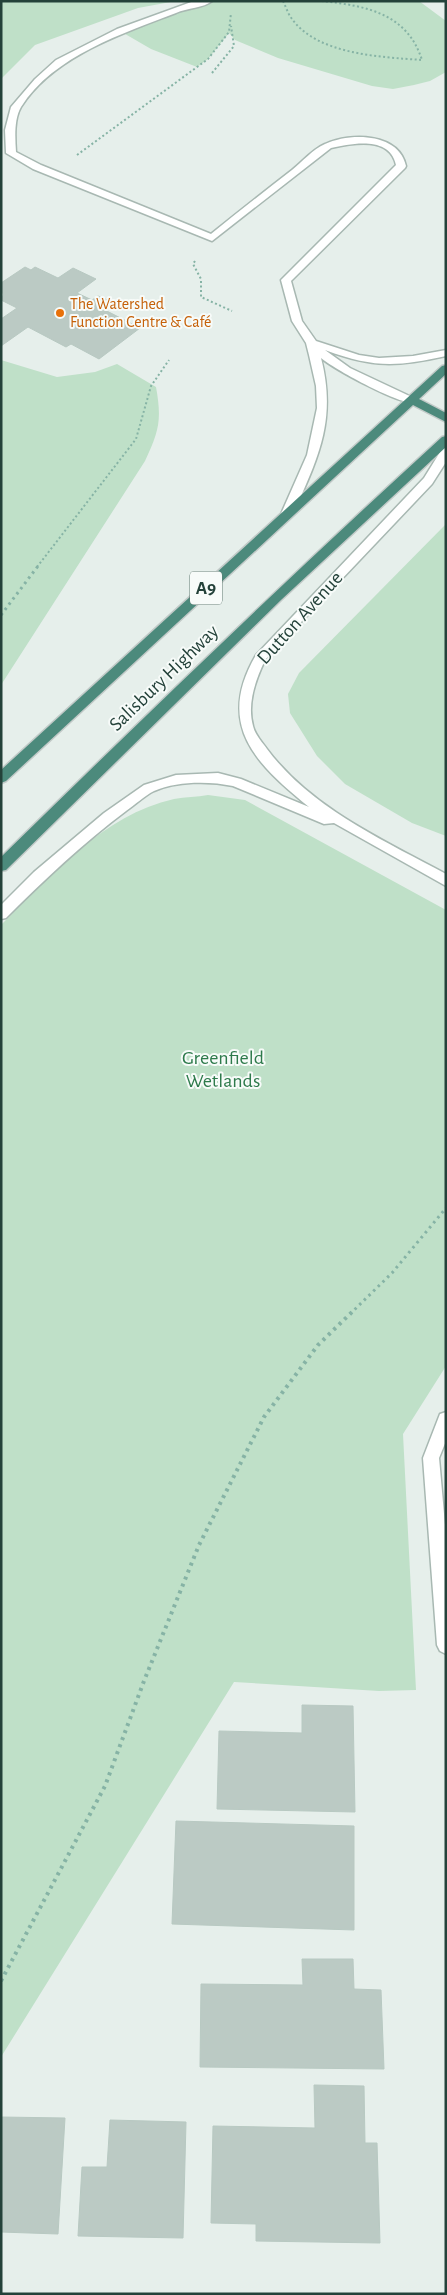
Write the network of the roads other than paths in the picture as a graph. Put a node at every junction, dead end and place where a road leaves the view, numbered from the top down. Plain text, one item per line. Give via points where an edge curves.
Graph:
1 (208, 1) edge
2 (311, 341) junction
3 (446, 353) edge
4 (446, 368) edge
5 (412, 400) junction
6 (446, 418) edge
7 (446, 440) edge
8 (446, 452) edge
9 (286, 514) junction
10 (1, 778) edge
11 (358, 831) junction
12 (1, 866) edge
13 (446, 881) edge
14 (1, 914) edge
15 (446, 1419) edge
16 (446, 1645) edge

1 - 2 street via 185,6 120,31 59,62 38,80 16,107 10,130 11,153 212,238 328,146 347,140 367,140 385,145 398,155 401,166 286,280 297,322
2 - 3 street via 358,358 381,361 404,361
2 - 5 street via 340,368
2 - 9 street via 322,394 320,429 308,468
4 - 5 highway, Salisbury Highway / A9
5 - 6 highway
5 - 9 highway, Salisbury Highway / A9
7 - 12 highway, Salisbury Highway via 167,702
8 - 11 street, Dutton Avenue via 428,481 272,644 251,675 246,725 264,758 291,786
9 - 10 highway, Salisbury Highway / A9
11 - 13 street, Dutton Avenue
11 - 14 street, Dutton Avenue via 236,782 218,778 176,780 150,788 109,817 39,876
15 - 16 street via 432,1458

